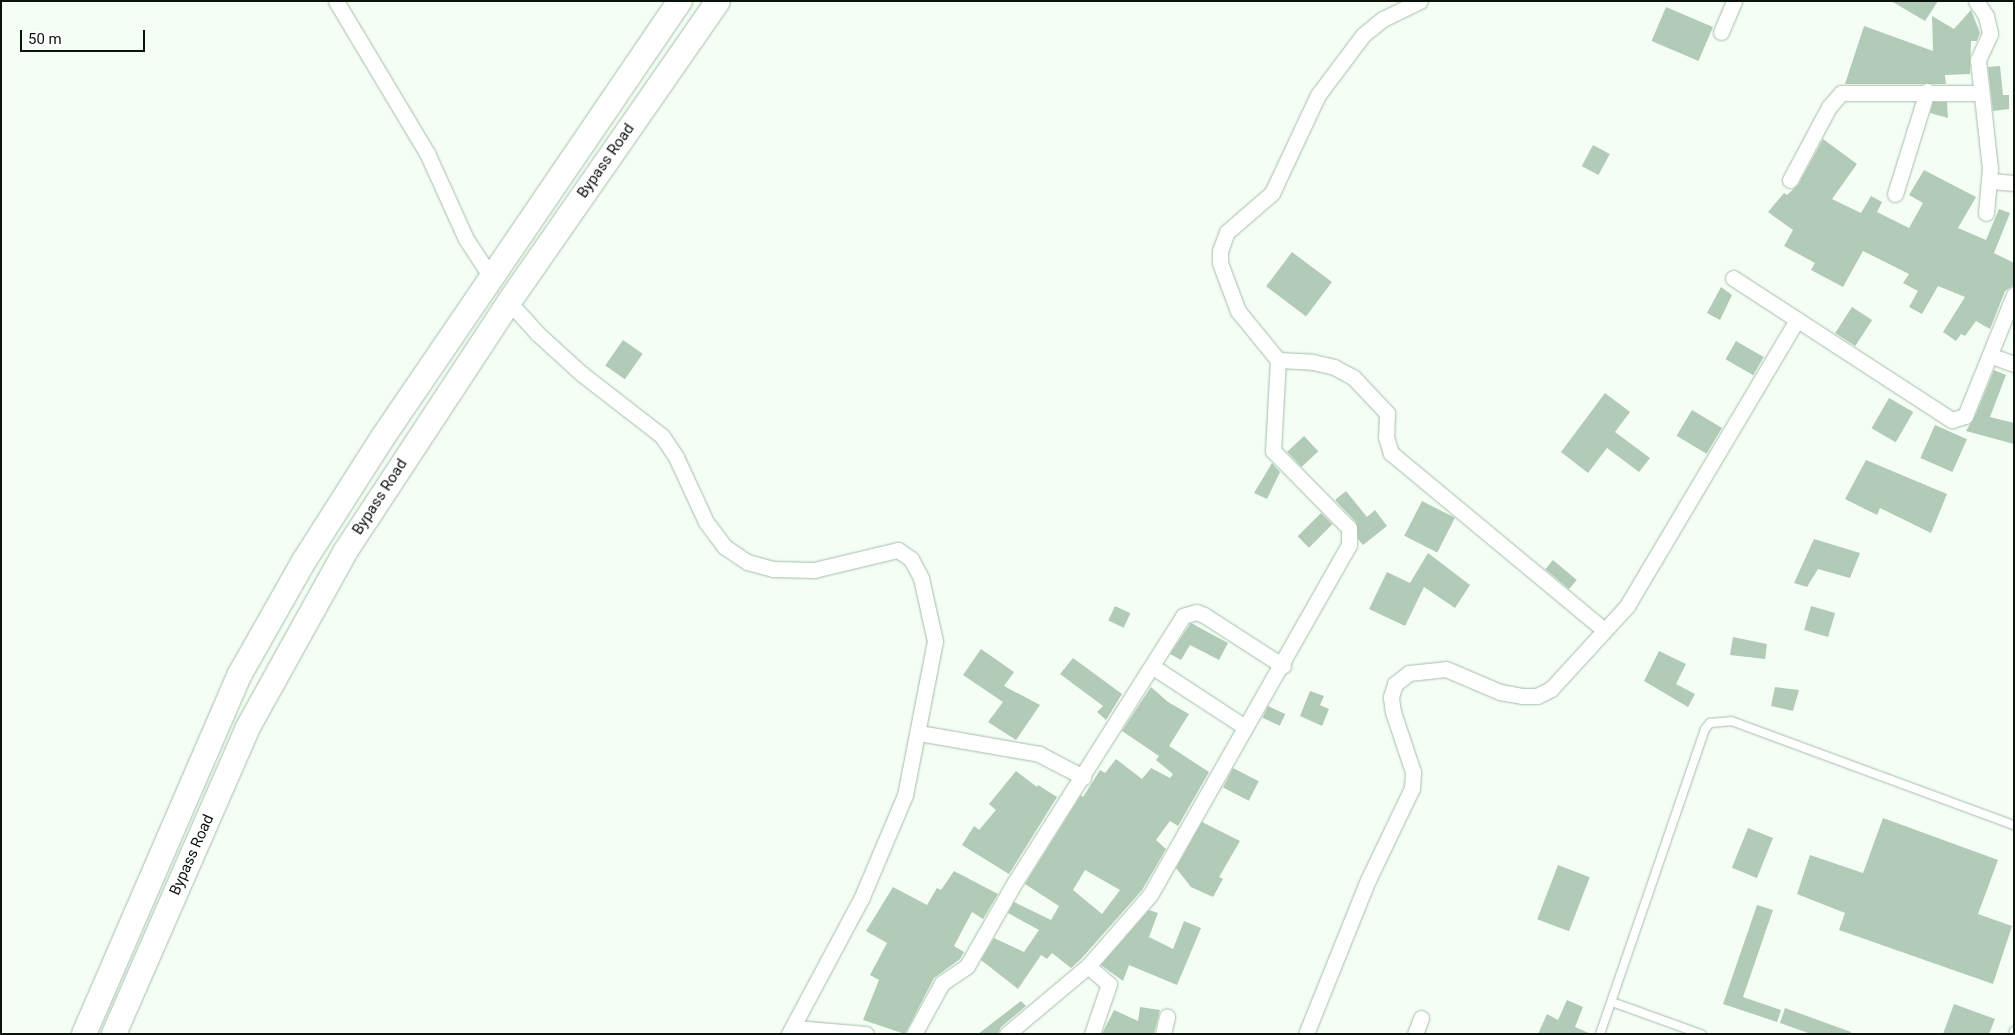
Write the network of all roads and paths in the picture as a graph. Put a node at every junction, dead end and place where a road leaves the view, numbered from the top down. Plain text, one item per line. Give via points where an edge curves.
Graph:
1 (336, 1) edge
2 (680, 1) edge
3 (718, 1) edge
4 (1420, 1) edge
5 (1734, 1) edge
6 (1976, 1) edge
7 (1720, 32) dead end
8 (1927, 91) junction
9 (1981, 93) junction
10 (1790, 180) dead end
11 (1990, 181) junction
12 (2014, 183) edge
13 (1895, 194) dead end
14 (1986, 213) dead end
15 (491, 277) junction
16 (1733, 278) dead end
17 (2014, 296) edge
18 (509, 302) junction
19 (1797, 320) junction
20 (1992, 356) junction
21 (1278, 360) junction
22 (2014, 364) edge
23 (1604, 630) junction
24 (1283, 666) junction
25 (1153, 667) junction
26 (1246, 727) junction
27 (919, 733) junction
28 (1083, 777) junction
29 (2014, 825) edge
30 (1088, 966) junction
31 (1612, 1002) junction
32 (1167, 1016) dead end
33 (1421, 1018) dead end
34 (792, 1031) edge
35 (84, 1034) edge
36 (114, 1034) edge
37 (866, 1034) edge
38 (914, 1034) edge
39 (1007, 1034) edge
40 (1092, 1034) edge
41 (1163, 1034) edge
42 (1306, 1034) edge
43 (1415, 1034) edge
44 (1600, 1034) edge
45 (1701, 1034) edge

1 - 15 street via 427,153 466,239
2 - 15 main road, Bypass Road
3 - 18 main road, Bypass Road
4 - 21 street via 1384,19 1363,36 1318,95 1272,193 1227,232 1222,241 1220,263 1232,298
5 - 7 street
6 - 9 street via 1986,16 1990,34 1978,60
8 - 9 street
8 - 10 street via 1841,92 1829,107
8 - 13 street
9 - 11 street
11 - 12 street
11 - 14 street
15 - 35 main road, Bypass Road via 304,561 240,674
16 - 19 street
17 - 20 street
18 - 27 street via 582,374 662,436 676,457 706,522 725,547 747,562 773,569 814,570 890,550 898,550 911,559 921,578 935,641
18 - 36 main road, Bypass Road via 345,552 246,729
19 - 20 street via 1952,420 1965,416
19 - 23 street via 1627,606
20 - 22 street
21 - 23 street via 1334,367 1353,378 1387,413 1386,437 1391,453
21 - 24 street via 1273,451 1351,533 1349,545
23 - 42 street via 1551,688 1537,696 1500,692 1446,669 1409,673 1395,684 1393,712 1413,772 1412,788 1368,880
24 - 25 street via 1196,612 1183,616
24 - 26 street
25 - 26 street
25 - 28 street
26 - 30 street via 1150,895
27 - 28 street via 1039,754
27 - 34 street via 905,795 862,897
28 - 38 street via 1015,882 967,966 942,983
29 - 31 lane via 1731,721 1710,722
30 - 39 street
30 - 40 street via 1109,984
31 - 44 lane
31 - 45 lane
32 - 41 street
33 - 43 street
34 - 37 street

